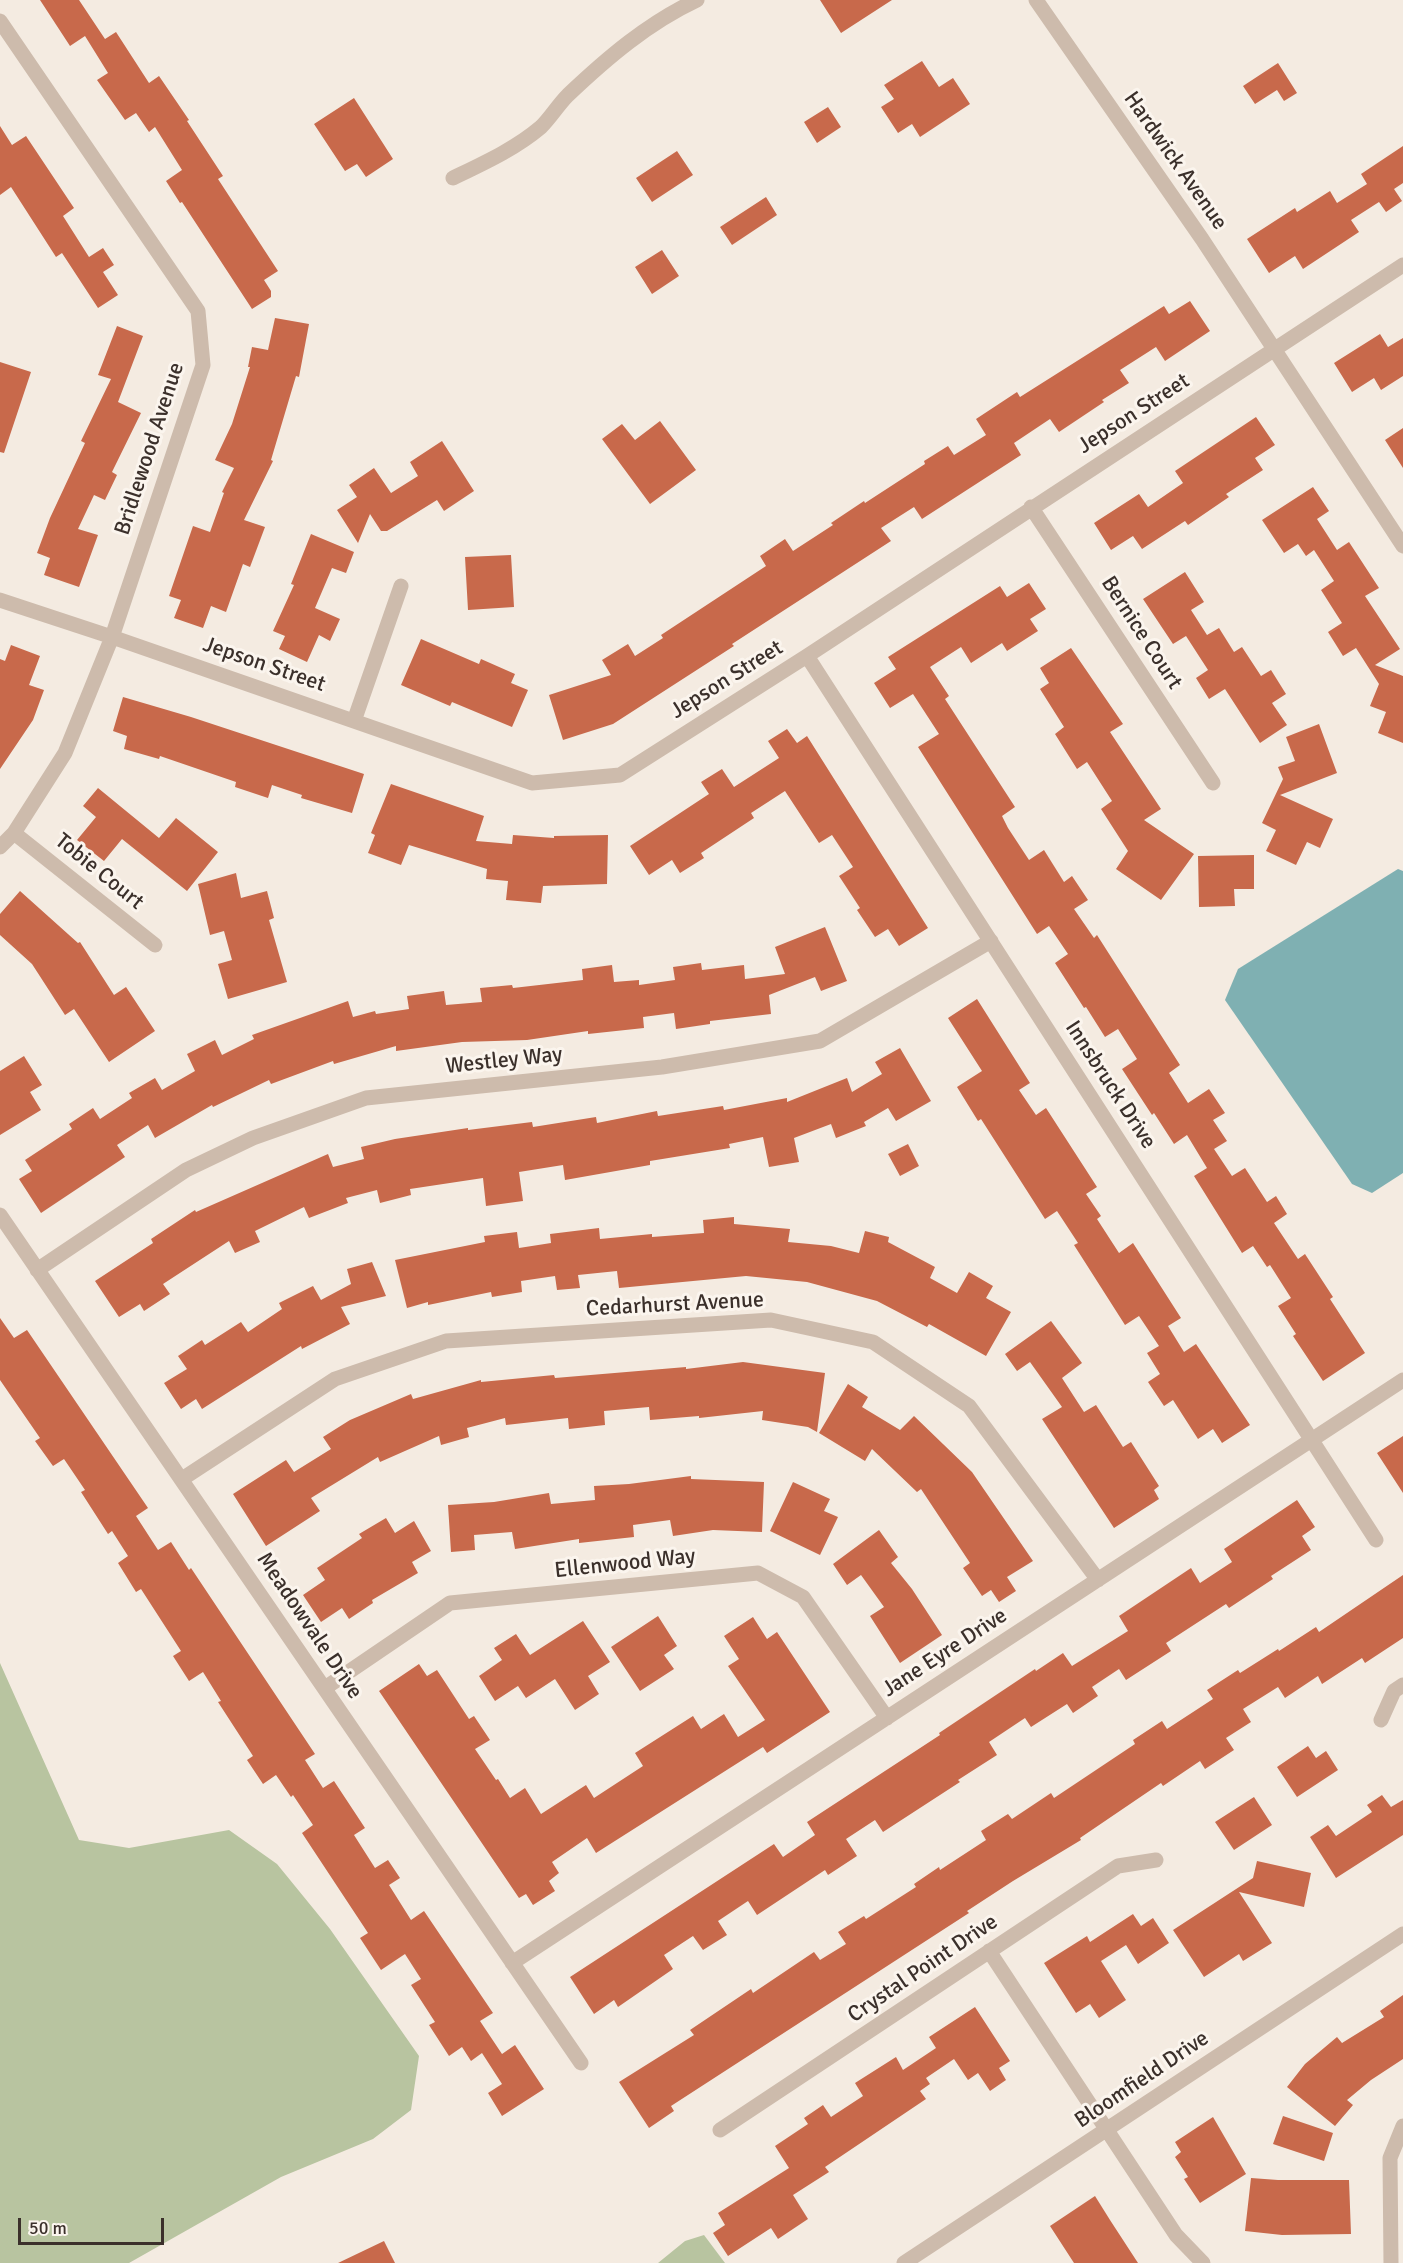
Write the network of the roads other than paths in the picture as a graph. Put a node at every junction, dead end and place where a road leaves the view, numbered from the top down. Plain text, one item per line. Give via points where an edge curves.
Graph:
1 (697, 0) edge
2 (1036, 0) edge
3 (0, 21) edge
4 (453, 177) dead end
5 (1403, 265) edge
6 (1275, 349) junction
7 (1031, 507) junction
8 (1403, 546) edge
9 (401, 586) dead end
10 (0, 600) edge
11 (112, 636) junction
12 (807, 656) junction
13 (354, 721) junction
14 (1213, 783) dead end
15 (14, 833) junction
16 (0, 847) edge
17 (991, 941) junction
18 (155, 945) dead end
19 (0, 1215) edge
20 (37, 1270) junction
21 (1403, 1380) edge
22 (1312, 1440) junction
23 (182, 1479) junction
24 (1376, 1540) dead end
25 (1098, 1580) junction
26 (1403, 1685) edge
27 (325, 1688) junction
28 (887, 1718) junction
29 (1382, 1720) dead end
30 (1156, 1860) dead end
31 (1403, 1934) edge
32 (989, 1952) junction
33 (512, 1964) junction
34 (581, 2063) dead end
35 (1403, 2126) edge
36 (720, 2130) dead end
37 (1106, 2131) junction
38 (904, 2263) edge
39 (1203, 2263) edge
40 (1391, 2263) edge

1 - 4 street via 620,47 566,97 542,126 506,152
2 - 6 street, Hardwick Avenue
3 - 11 street, Bridlewood Avenue via 198,311 203,365
5 - 6 street, Jepson Street
6 - 7 street, Jepson Street
6 - 8 street, Hardwick Avenue
7 - 12 street, Jepson Street
7 - 14 street, Bernice Court
9 - 13 street
10 - 11 street, Jepson Street
11 - 13 street, Jepson Street
11 - 15 street, Bridlewood Avenue via 65,753
12 - 13 street, Jepson Street via 620,775 532,783
12 - 17 street, Innsbruck Drive
15 - 16 street, Bridlewood Avenue
15 - 18 street, Tobie Court
17 - 20 street, Westley Way via 820,1041 662,1067 366,1098 253,1138 186,1170
17 - 22 street, Innsbruck Drive
19 - 20 street, Meadowvale Drive
20 - 23 street, Meadowvale Drive
21 - 22 street, Jane Eyre Drive
22 - 24 street, Innsbruck Drive
22 - 25 street, Jane Eyre Drive
23 - 25 street, Cedarhurst Avenue via 335,1379 446,1341 771,1320 873,1342 969,1406
23 - 27 street, Meadowvale Drive
25 - 28 street, Jane Eyre Drive
26 - 29 street via 1394,1691
27 - 28 street, Ellenwood Way via 450,1603 758,1573 803,1597
27 - 33 street, Meadowvale Drive
28 - 33 street, Jane Eyre Drive
30 - 32 street, Crystal Point Drive via 1118,1866
31 - 37 street, Bloomfield Drive
32 - 36 street, Crystal Point Drive
32 - 37 street
33 - 34 street, Meadowvale Drive
35 - 40 street via 1390,2158
37 - 38 street, Bloomfield Drive
37 - 39 street via 1176,2235

